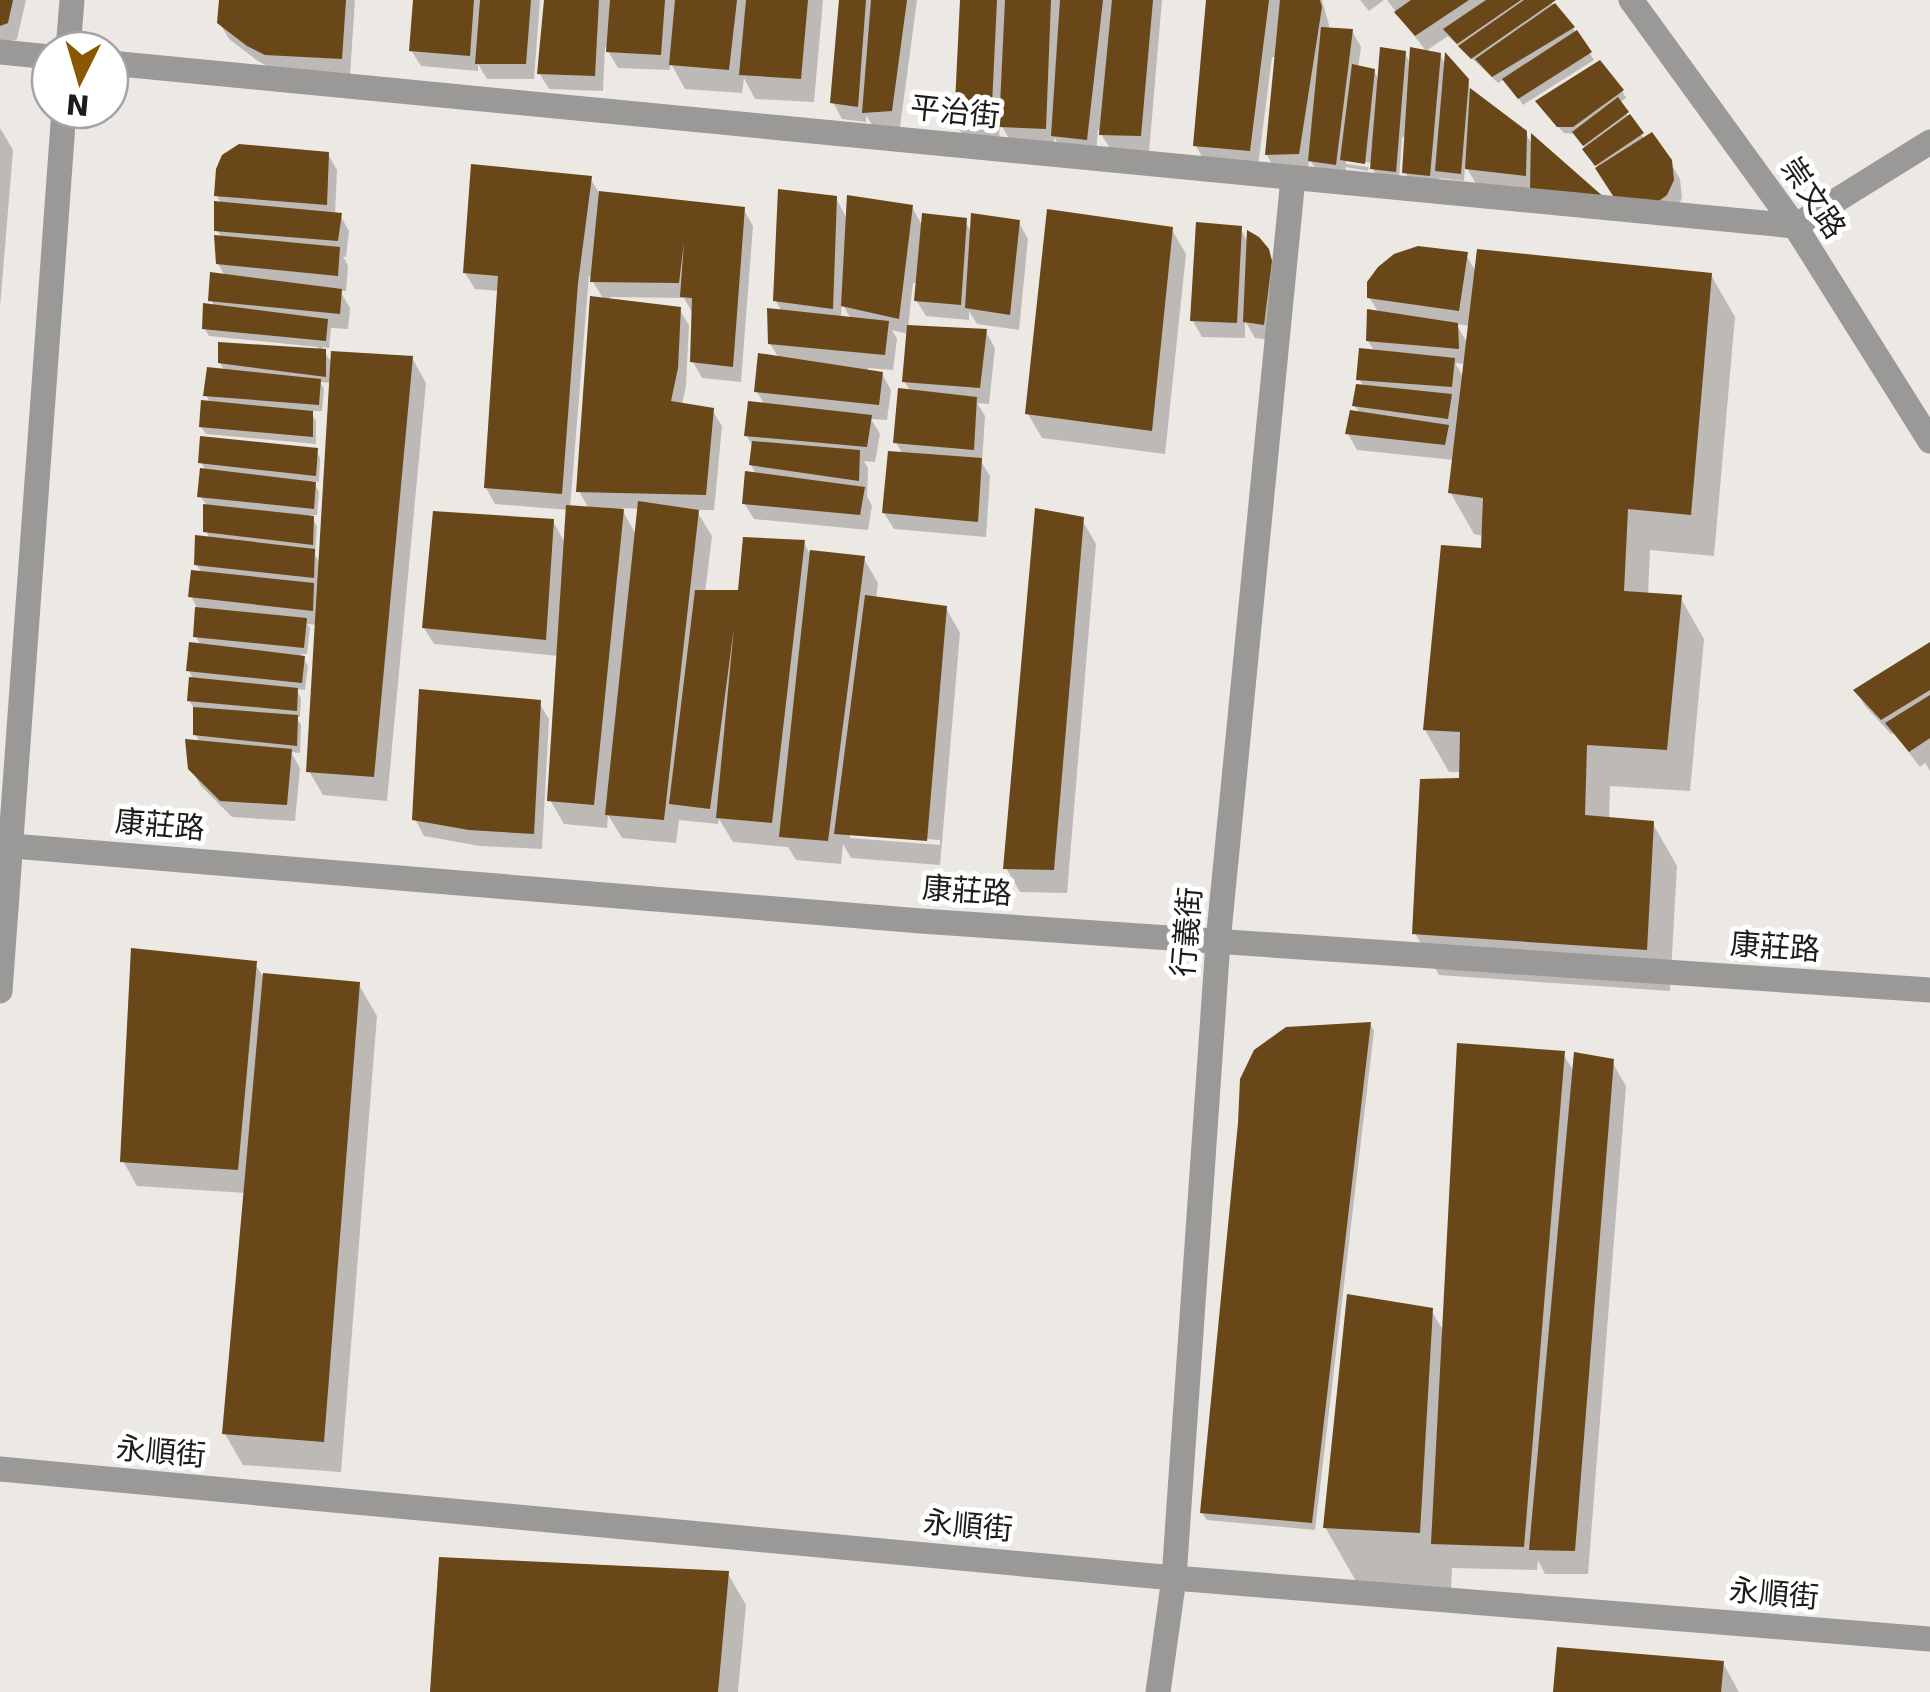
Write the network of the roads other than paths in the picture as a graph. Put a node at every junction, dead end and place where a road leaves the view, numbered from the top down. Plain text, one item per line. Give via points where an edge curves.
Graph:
1 (72, 0) edge
2 (1631, 0) edge
3 (70, 30) edge
4 (0, 52) edge
5 (30, 55) edge
6 (130, 65) edge
7 (62, 130) edge
8 (1930, 142) edge
9 (1293, 178) junction
10 (1795, 226) junction
11 (1930, 440) edge
12 (5, 845) edge
13 (1218, 942) junction
14 (1930, 990) edge
15 (0, 991) edge
16 (0, 1469) edge
17 (1174, 1578) junction
18 (1930, 1639) edge
19 (1158, 1692) edge

1 - 3 street
2 - 10 street, 崇文路
4 - 5 street
6 - 9 street, 平治街
7 - 12 street
8 - 10 street
9 - 10 street, 平治街
9 - 13 street, 行義街
10 - 11 street, 崇文路
12 - 13 street, 康莊路
12 - 15 street
13 - 14 street, 康莊路
13 - 17 street, 行義街
16 - 17 street, 永順街
17 - 18 street, 永順街
17 - 19 street, 行義街

